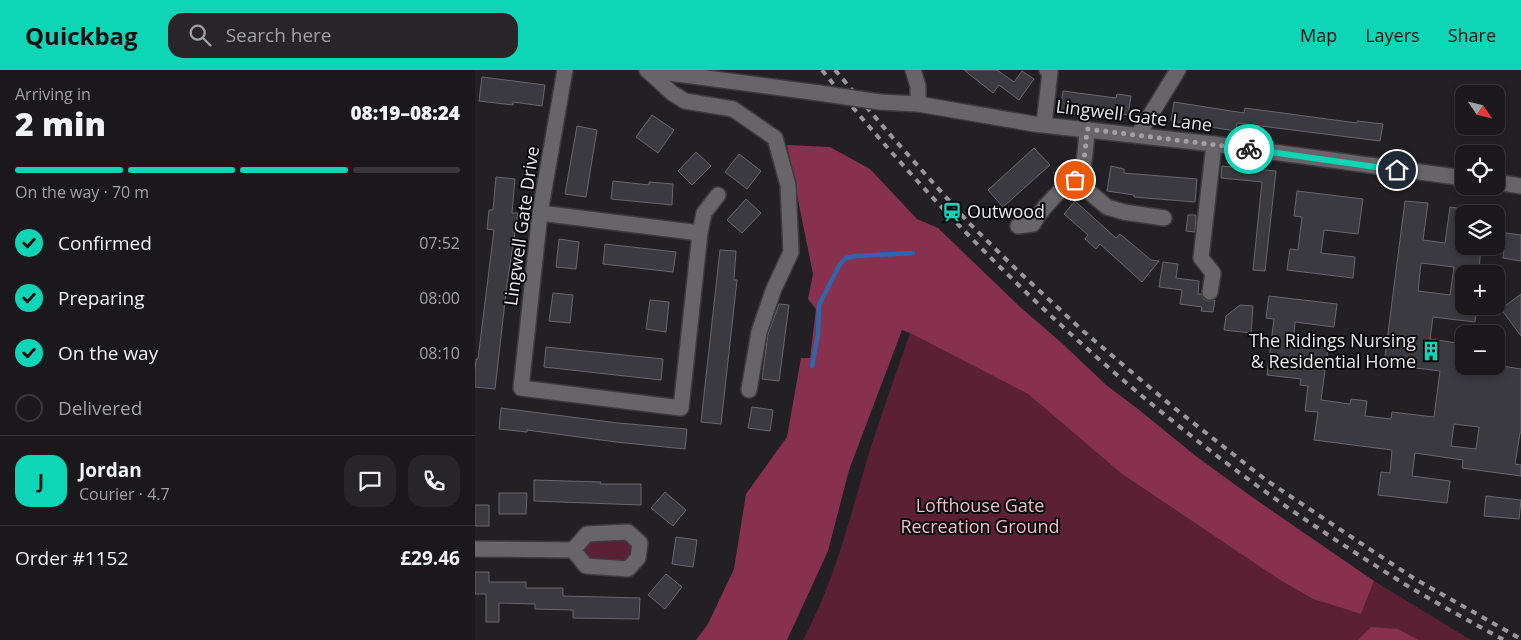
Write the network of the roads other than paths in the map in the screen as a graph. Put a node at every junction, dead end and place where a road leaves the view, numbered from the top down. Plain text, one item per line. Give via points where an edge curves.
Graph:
1 (565, 70) edge
2 (647, 70) edge
3 (913, 70) edge
4 (1047, 70) edge
5 (1178, 70) edge
6 (918, 104) junction
7 (1043, 124) junction
8 (1087, 129) junction
9 (1138, 135) junction
10 (1214, 144) junction
11 (1455, 177) edge
12 (1075, 180) junction
13 (1505, 183) edge
14 (1521, 186) edge
15 (719, 195) dead end
16 (539, 213) junction
17 (1164, 218) dead end
18 (1018, 226) dead end
19 (700, 233) junction
20 (1210, 292) dead end
21 (749, 390) dead end
22 (475, 549) edge
23 (573, 550) dead end

1 - 16 street, Lingwell Gate Drive
2 - 6 street, Lingwell Gate Lane, bridge via 880,102
2 - 21 street via 685,101 733,109 775,138 788,185 791,252 759,332
3 - 6 street via 918,86
4 - 7 street via 1050,72
5 - 9 street
6 - 7 street, Lingwell Gate Lane
7 - 8 street, Lingwell Gate Lane
8 - 9 street, Lingwell Gate Lane
8 - 12 street via 1084,160
9 - 10 street, Lingwell Gate Lane
10 - 11 street, Lingwell Gate Lane
10 - 20 street via 1201,258 1220,274
12 - 17 street via 1107,207
12 - 18 street via 1039,212 1033,224
13 - 14 street
15 - 19 street via 704,213
16 - 19 street
16 - 19 street, Lingwell Gate Drive via 521,388 681,408
22 - 23 street

